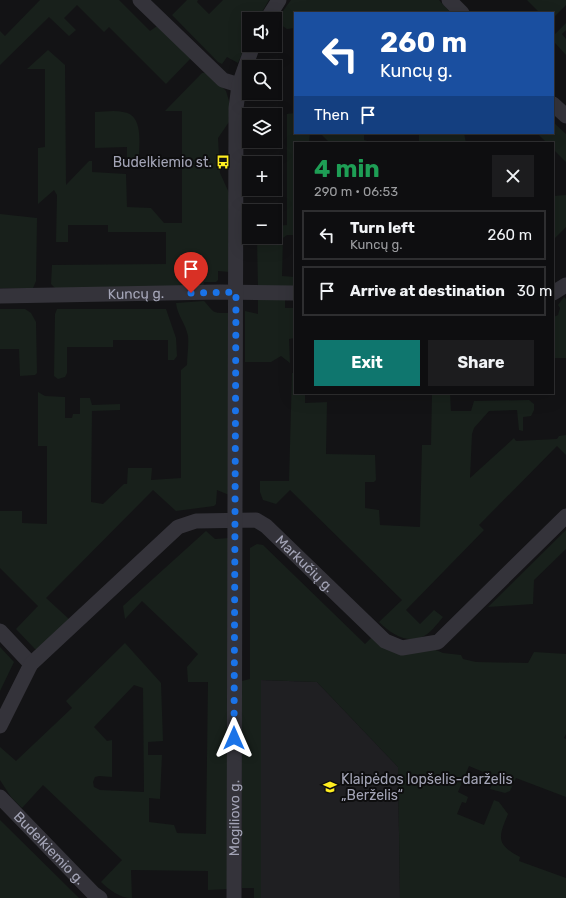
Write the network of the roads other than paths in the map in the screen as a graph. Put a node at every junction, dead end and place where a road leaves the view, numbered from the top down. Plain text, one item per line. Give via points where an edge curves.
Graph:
1 (140, 0) edge
2 (279, 0) edge
3 (449, 0) edge
4 (271, 12) edge
5 (461, 12) edge
6 (251, 52) edge
7 (239, 85) junction
8 (554, 105) edge
9 (566, 116) edge
10 (566, 286) edge
11 (236, 292) junction
12 (554, 292) edge
13 (294, 293) edge
14 (0, 296) edge
15 (566, 516) edge
16 (234, 520) junction
17 (0, 631) edge
18 (31, 664) junction
19 (0, 726) edge
20 (0, 797) edge
21 (100, 898) edge
22 (234, 898) edge

1 - 7 street via 223,80
2 - 4 street
3 - 5 street
6 - 7 street, Mogiliovo g.
7 - 11 street, Mogiliovo g. via 236,108
8 - 9 street
10 - 12 street
11 - 13 street, Kuncų g.
11 - 14 street, Kuncų g.
11 - 16 street, Mogiliovo g.
15 - 16 street, Markučių g. via 438,642 402,648 385,641 266,526 256,520
16 - 18 street, Markučių g. via 196,521 178,527
16 - 22 street, Mogiliovo g.
17 - 18 street
18 - 19 street
20 - 21 street, Budelkiemio g.

